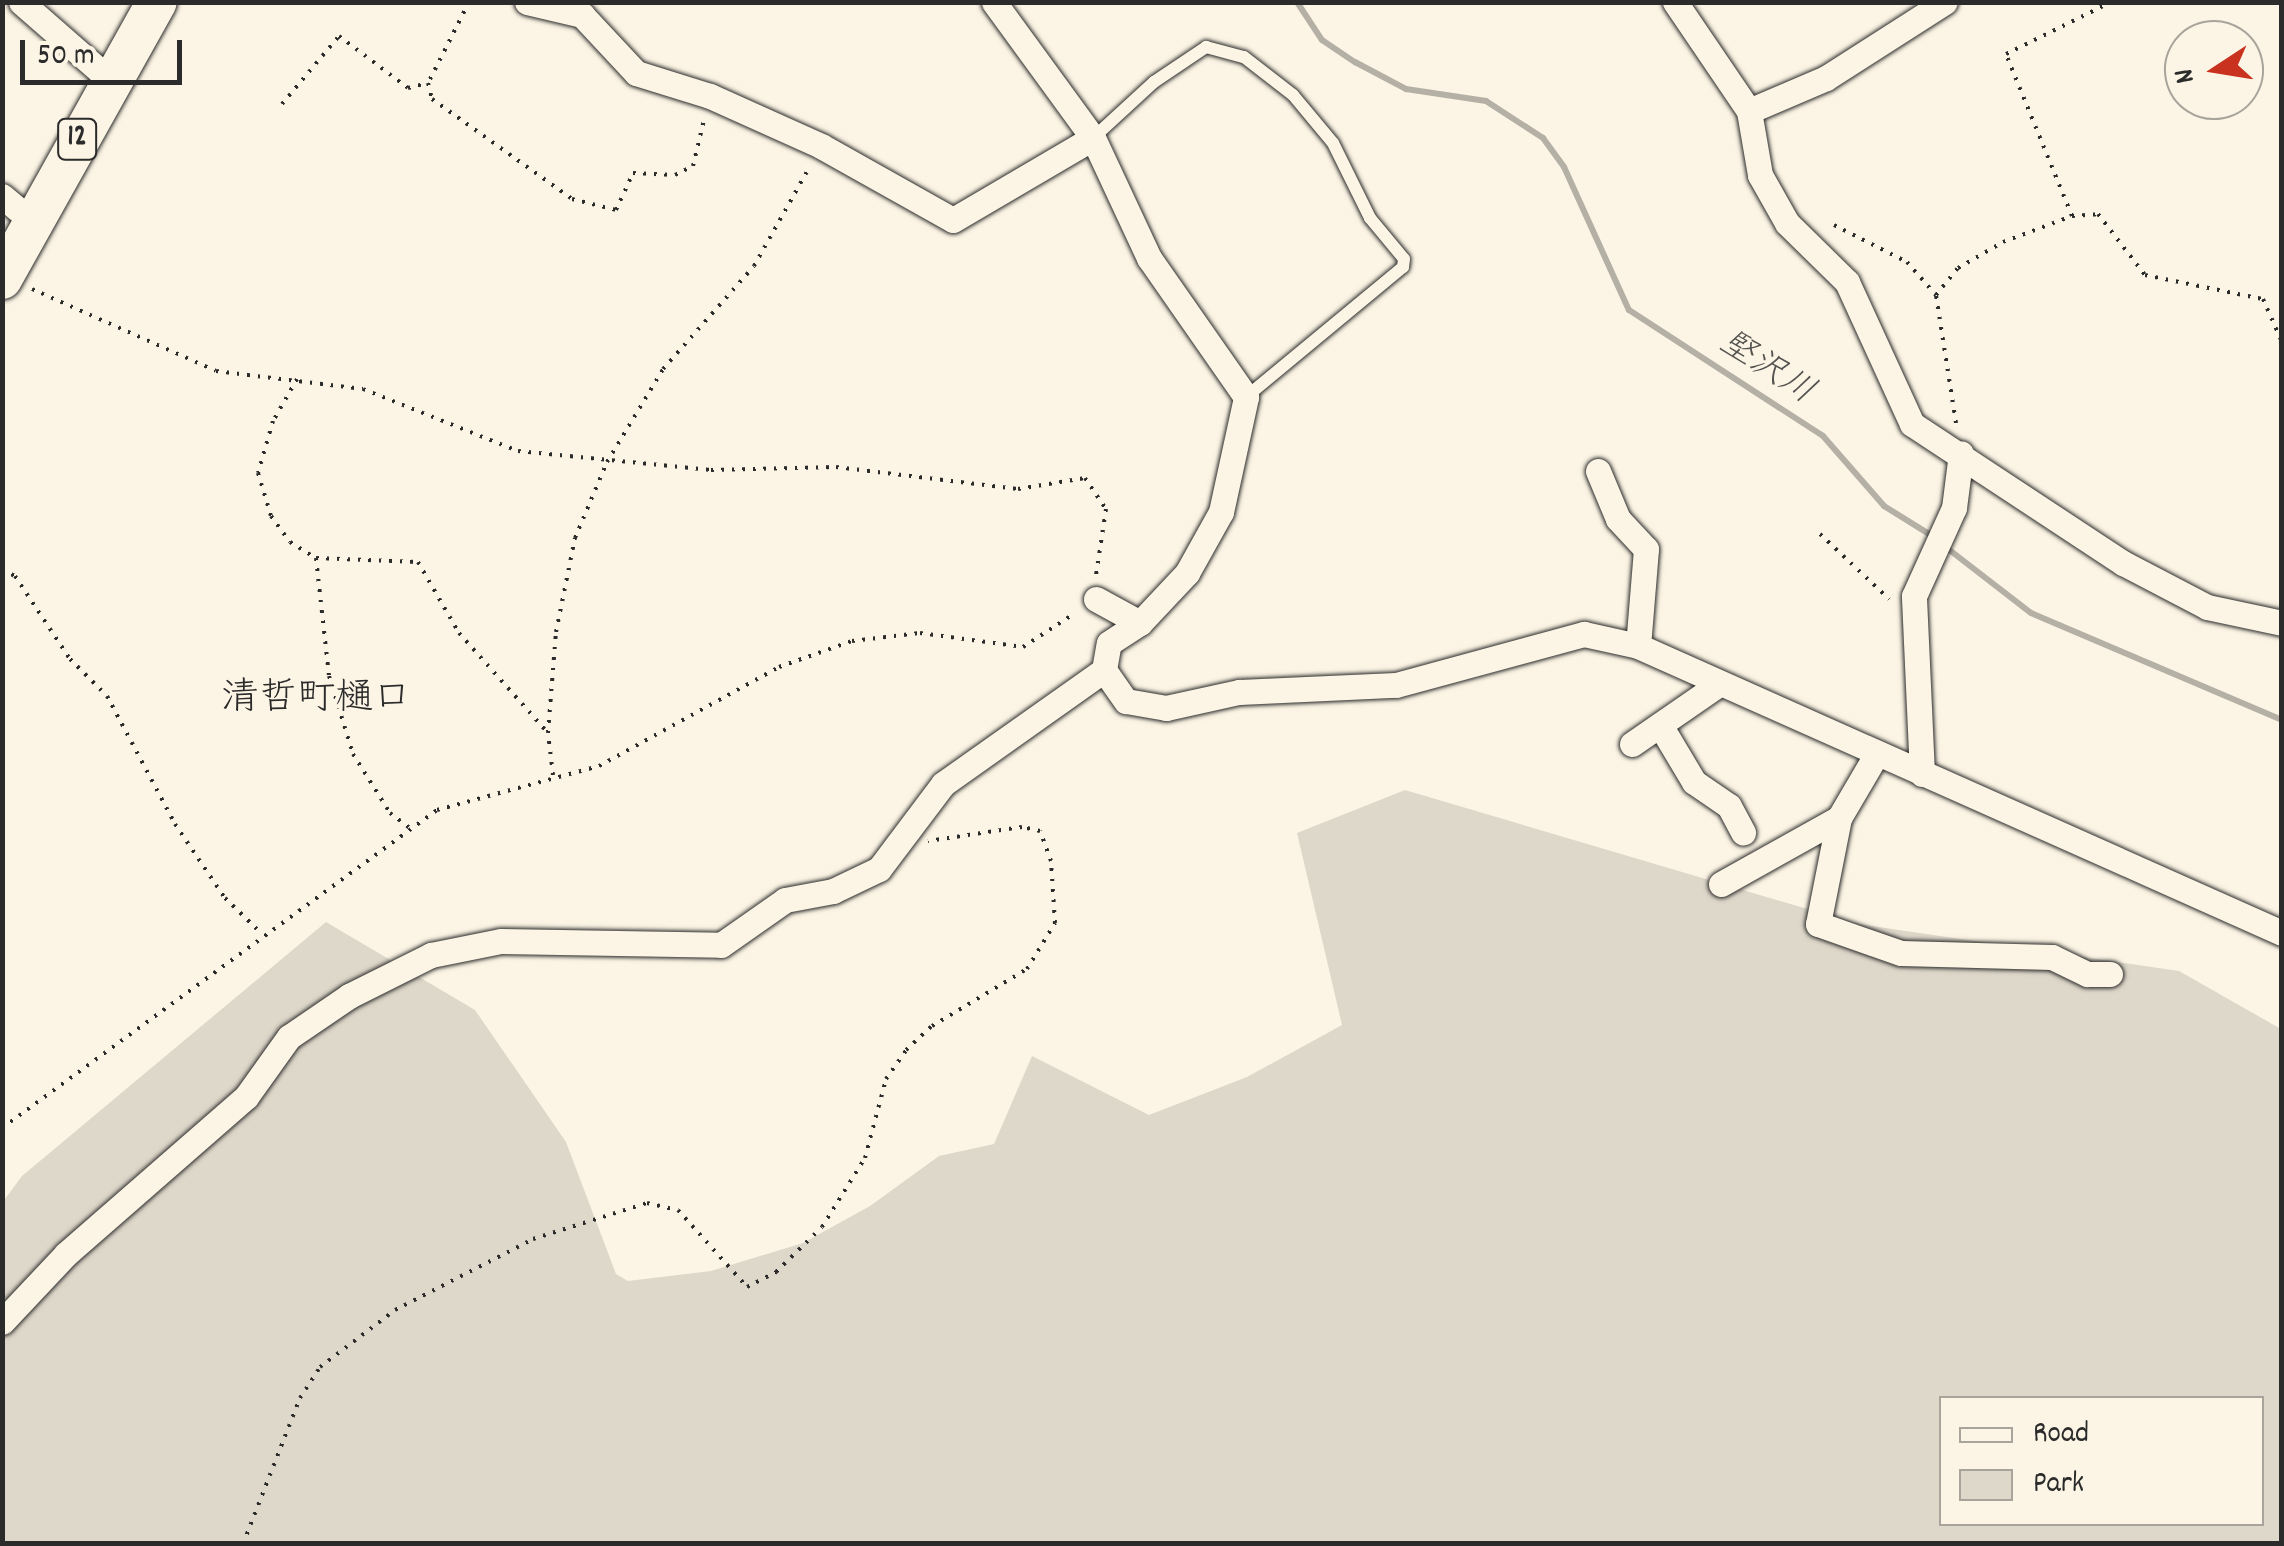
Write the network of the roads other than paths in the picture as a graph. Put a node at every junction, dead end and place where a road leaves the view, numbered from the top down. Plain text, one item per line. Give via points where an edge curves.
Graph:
1 (21, 2) edge
2 (157, 2) edge
3 (527, 2) edge
4 (994, 2) edge
5 (1675, 2) edge
6 (1945, 2) edge
7 (110, 80) junction
8 (1749, 111) junction
9 (1093, 138) junction
10 (17, 208) edge
11 (3, 278) edge
12 (1246, 398) junction
13 (1961, 453) junction
14 (1598, 471) dead end
15 (1096, 599) road end
16 (1140, 623) junction
17 (2282, 624) edge
18 (1638, 646) junction
19 (1104, 670) junction
20 (1716, 686) junction
21 (1660, 725) junction
22 (1632, 744) dead end
23 (1673, 752) junction
24 (1876, 755) junction
25 (1652, 769) dead end
26 (1922, 774) junction
27 (1839, 818) junction
28 (1743, 832) dead end
29 (1721, 884) dead end
30 (2282, 933) edge
31 (2110, 974) dead end
32 (2, 1322) edge

1 - 7 street
2 - 7 main road, 12
3 - 9 street via 582,15 636,73 710,96 820,146 954,220
4 - 9 street
5 - 8 street
6 - 8 street via 1826,78
7 - 10 main road, 12
8 - 13 street via 1760,176 1787,223 1847,282 1912,424
9 - 12 street via 1150,258
9 - 12 lane via 1154,82 1206,47 1244,57 1293,94 1333,143 1370,218 1404,259
10 - 11 main road, 12
12 - 16 street via 1221,512 1186,573
13 - 17 street via 2124,563 2190,598
13 - 26 street via 1954,508 1914,596
14 - 18 street via 1618,520 1646,549
15 - 16 street
16 - 19 street via 1109,643
18 - 19 street via 1584,634 1396,685 1239,692 1166,708 1126,701
18 - 20 street
19 - 32 street via 943,784 878,869 832,891 785,900 721,945 500,941 387,973 290,1037 246,1098 66,1254
20 - 21 street
20 - 24 street
21 - 22 street
21 - 23 street
23 - 25 street
23 - 28 street via 1694,782 1729,806
24 - 26 street
24 - 27 street
26 - 30 street
27 - 29 street
27 - 31 street via 1818,924 1901,953 2052,957 2087,974

